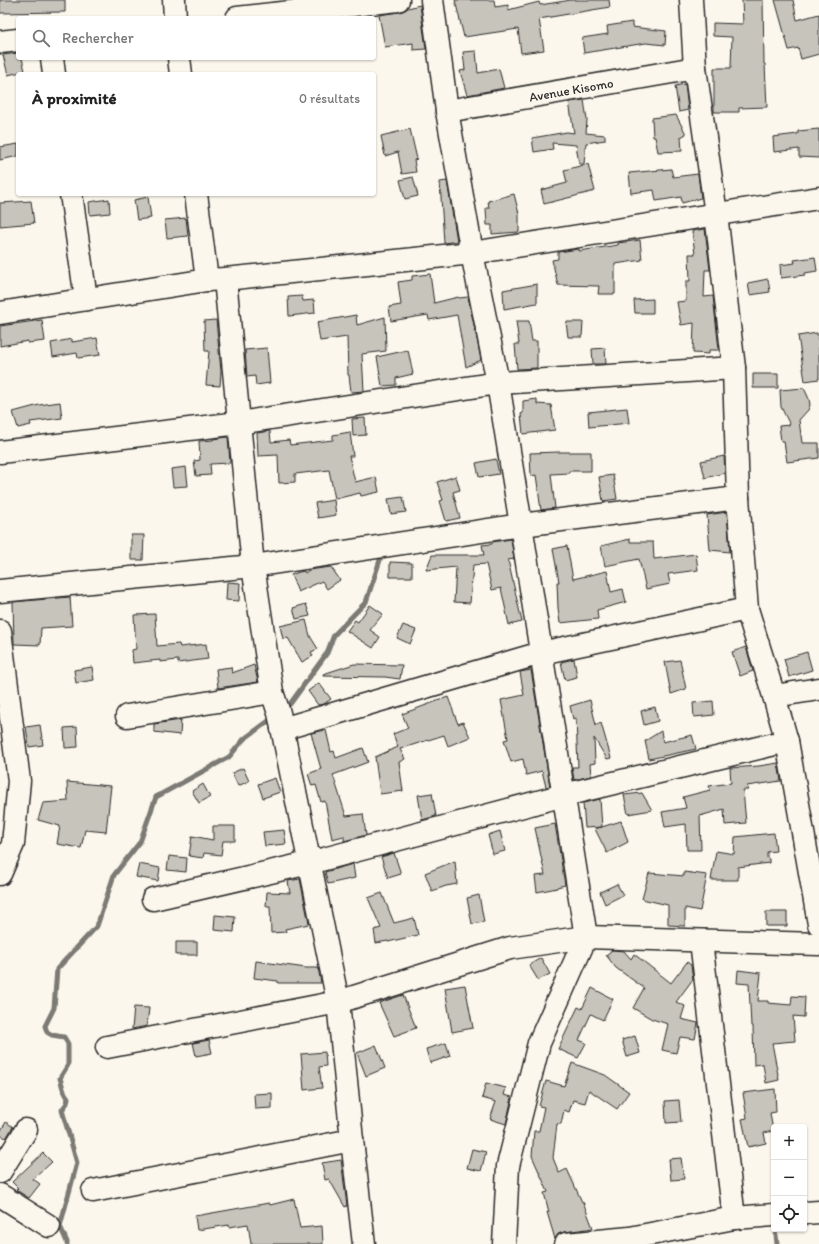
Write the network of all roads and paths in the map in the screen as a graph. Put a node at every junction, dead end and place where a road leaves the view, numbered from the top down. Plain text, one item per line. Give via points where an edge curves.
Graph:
1 (174, 0) edge
2 (398, 0) edge
3 (432, 0) edge
4 (690, 0) edge
5 (292, 6) edge
6 (175, 16) edge
7 (246, 16) edge
8 (16, 40) edge
9 (0, 42) edge
10 (52, 60) edge
11 (179, 60) edge
12 (696, 68) junction
13 (54, 72) edge
14 (181, 72) edge
15 (447, 111) junction
16 (71, 196) edge
17 (196, 196) edge
18 (819, 198) edge
19 (716, 214) junction
20 (472, 253) junction
21 (216, 280) junction
22 (86, 299) junction
23 (0, 312) edge
24 (734, 368) junction
25 (498, 384) junction
26 (239, 422) junction
27 (0, 452) edge
28 (738, 498) junction
29 (521, 525) junction
30 (253, 566) junction
31 (0, 591) edge
32 (747, 609) junction
33 (0, 631) edge
34 (541, 653) junction
35 (819, 689) edge
36 (272, 692) junction
37 (774, 696) junction
38 (127, 716) dead end
39 (282, 728) junction
40 (786, 742) junction
41 (564, 795) junction
42 (6, 842) edge
43 (309, 863) junction
44 (0, 874) edge
45 (153, 899) dead end
46 (819, 924) edge
47 (586, 937) junction
48 (701, 941) junction
49 (819, 944) edge
50 (338, 1002) junction
51 (107, 1047) dead end
52 (26, 1130) dead end
53 (352, 1140) junction
54 (0, 1172) edge
55 (93, 1191) dead end
56 (0, 1195) edge
57 (819, 1212) edge
58 (807, 1213) edge
59 (771, 1215) edge
60 (734, 1218) junction
61 (49, 1226) dead end
62 (631, 1241) edge
63 (364, 1244) edge
64 (504, 1244) edge
65 (566, 1244) edge

1 - 6 street
2 - 5 street
3 - 15 street
4 - 12 street
5 - 7 street
8 - 9 street
10 - 13 street
11 - 14 street
12 - 15 street, Avenue Kisomo
12 - 19 street
15 - 20 street
16 - 22 street
17 - 21 street
18 - 19 street
19 - 20 street
19 - 24 street
20 - 21 street
20 - 25 street
21 - 22 street
21 - 26 street
22 - 23 street
24 - 25 street
24 - 28 street
25 - 26 street
25 - 29 street
26 - 27 street
26 - 30 street
28 - 29 street
28 - 32 street
29 - 30 street
29 - 34 street
30 - 31 street
30 - 36 street
32 - 34 street
32 - 37 street
33 - 42 street via 19,781
34 - 39 street
34 - 41 street
35 - 37 street
36 - 38 street
36 - 39 street
37 - 40 street
39 - 43 street
40 - 41 street
40 - 46 street
41 - 43 street
41 - 47 street
42 - 44 street
43 - 45 street
43 - 50 street
47 - 48 street
47 - 50 street via 510,948
47 - 64 street via 539,1044 508,1166
48 - 49 street
48 - 60 street
50 - 51 street
50 - 53 street
52 - 54 street
53 - 55 street
53 - 63 street
56 - 61 street
57 - 58 street
59 - 60 street
60 - 62 street
62 - 65 street

